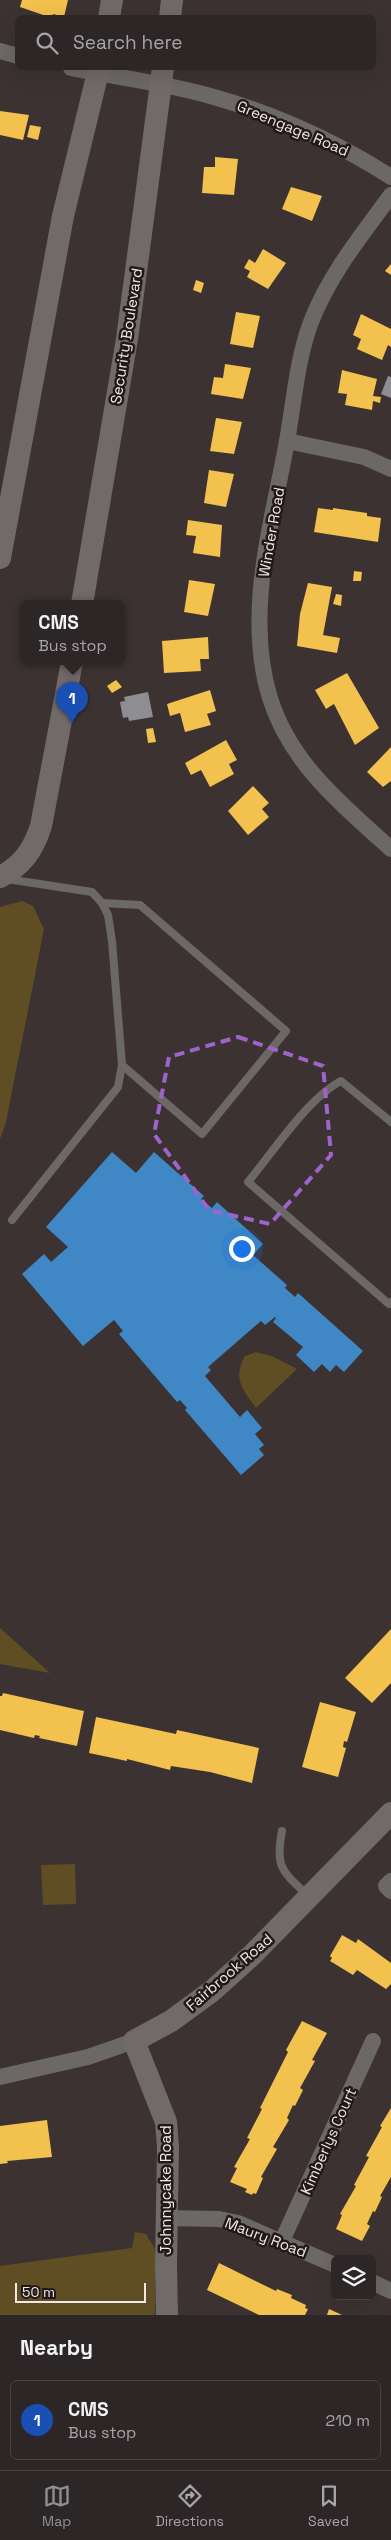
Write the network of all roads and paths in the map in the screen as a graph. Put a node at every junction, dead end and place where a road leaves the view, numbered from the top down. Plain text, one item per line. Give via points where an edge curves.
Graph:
1 (112, 0) edge
2 (172, 0) edge
3 (110, 15) edge
4 (170, 15) edge
5 (0, 51) edge
6 (15, 55) edge
7 (98, 70) edge
8 (162, 76) edge
9 (391, 177) edge
10 (391, 195) edge
11 (287, 441) junction
12 (391, 469) edge
13 (0, 558) edge
14 (83, 600) edge
15 (71, 665) edge
16 (391, 849) edge
17 (0, 877) edge
18 (102, 903) junction
19 (122, 1065) junction
20 (391, 1122) edge
21 (12, 1220) dead end
22 (391, 1302) edge
23 (391, 1813) edge
24 (282, 1831) dead end
25 (391, 1881) edge
26 (391, 1891) edge
27 (308, 1896) junction
28 (134, 2041) junction
29 (373, 2041) dead end
30 (0, 2077) edge
31 (166, 2218) junction
32 (282, 2241) junction
33 (331, 2263) edge
34 (376, 2284) edge
35 (391, 2291) edge
36 (167, 2315) edge

1 - 3 street
2 - 4 street
5 - 6 street
7 - 8 street, Greengage Road
7 - 13 street via 63,216
8 - 9 street, Greengage Road via 262,112 357,156
8 - 14 street, Security Boulevard via 127,339
10 - 11 street, Winder Road via 325,289 310,324
11 - 12 street via 347,452
11 - 16 street, Winder Road via 260,596 258,634 270,698 296,753 314,777
15 - 17 street via 41,826 25,859
17 - 18 lane via 92,892
18 - 19 lane via 108,915 112,941
18 - 19 lane via 140,905 286,1031 202,1134
19 - 21 lane via 118,1086
20 - 22 lane via 341,1081 330,1086 314,1101 248,1182 389,1304
23 - 27 street, Fairbrook Road
24 - 27 lane via 279,1863 284,1874
25 - 26 street via 386,1886
27 - 28 street, Fairbrook Road via 252,1955 212,1991 171,2021
28 - 30 street, Fairbrook Road via 88,2057
28 - 31 street, Johnnycake Road via 166,2122
29 - 32 street, Kimberlys Court
31 - 32 street, Maury Road via 219,2219
31 - 36 street, Johnnycake Road
32 - 33 street, Maury Road
34 - 35 street

